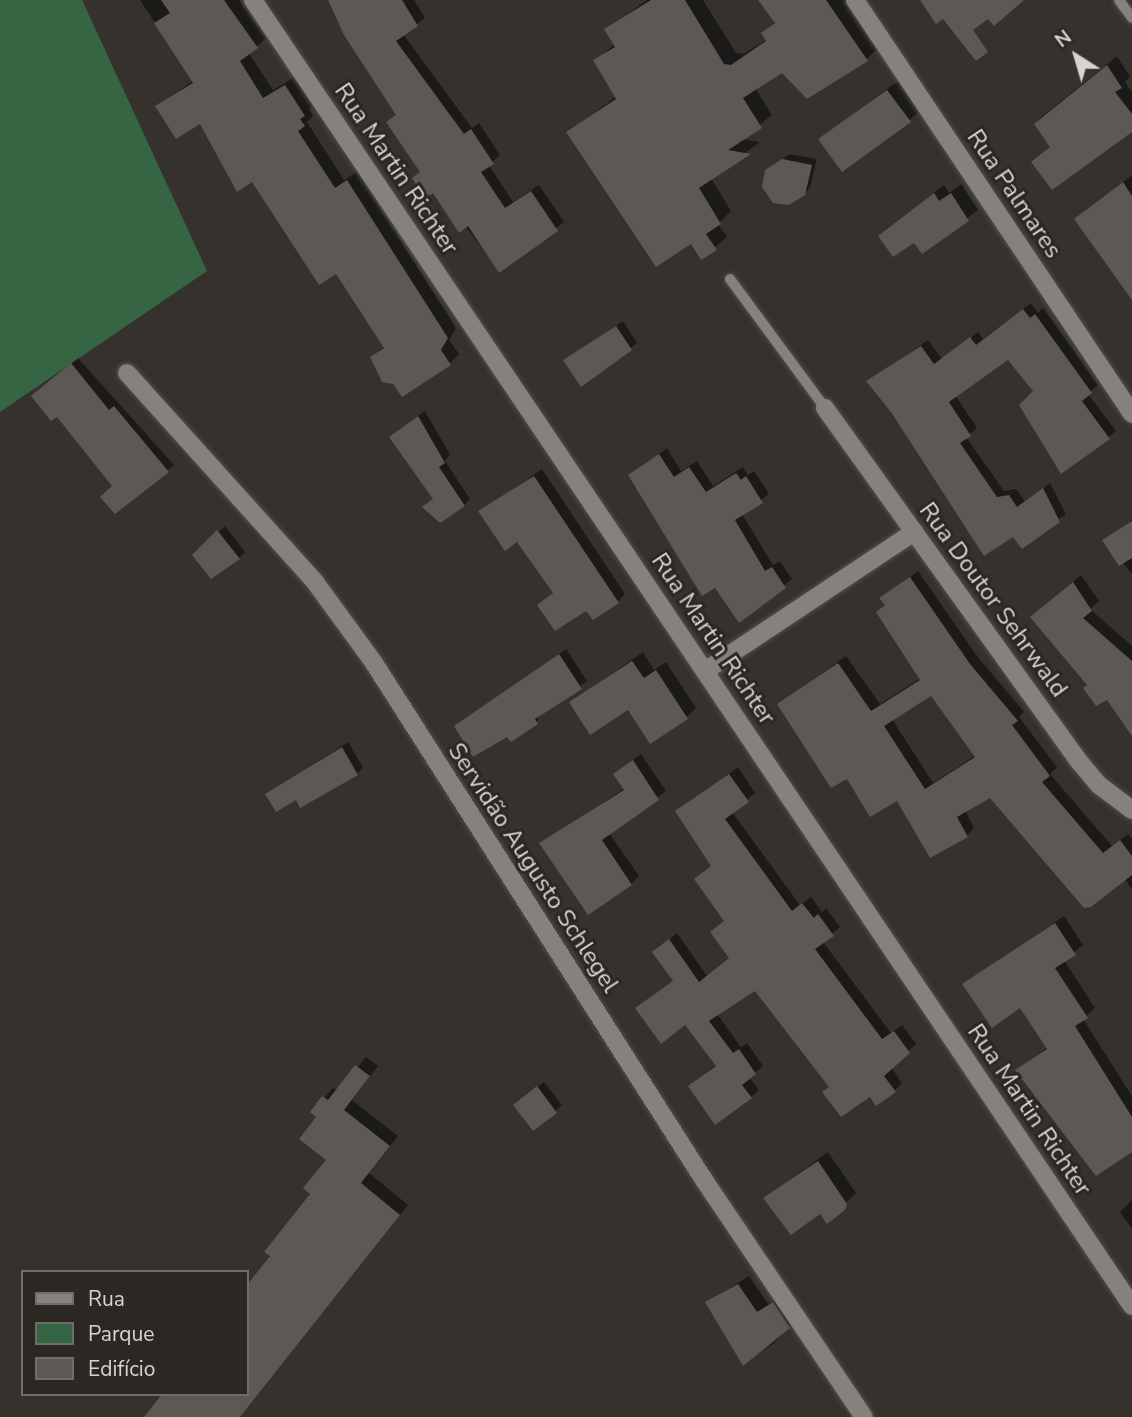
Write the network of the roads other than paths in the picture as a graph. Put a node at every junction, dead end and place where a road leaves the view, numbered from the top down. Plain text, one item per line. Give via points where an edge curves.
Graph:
1 (253, 0) edge
2 (855, 0) edge
3 (1119, 0) edge
4 (1132, 18) edge
5 (730, 279) dead end
6 (127, 373) dead end
7 (1130, 407) edge
8 (825, 408) joint
9 (914, 531) junction
10 (705, 671) junction
11 (1132, 810) edge
12 (1132, 1306) edge
13 (864, 1417) edge

1 - 10 street, Rua Martin Richter
2 - 7 street, Rua Palmares
3 - 4 lane
5 - 8 lane
6 - 13 street, Servidão Augusto Schlegel via 315,582 374,663 704,1180
8 - 9 street, Rua Doutor Sehrwald
9 - 10 street
9 - 11 street, Rua Doutor Sehrwald via 1077,760 1099,785
10 - 12 street, Rua Martin Richter

